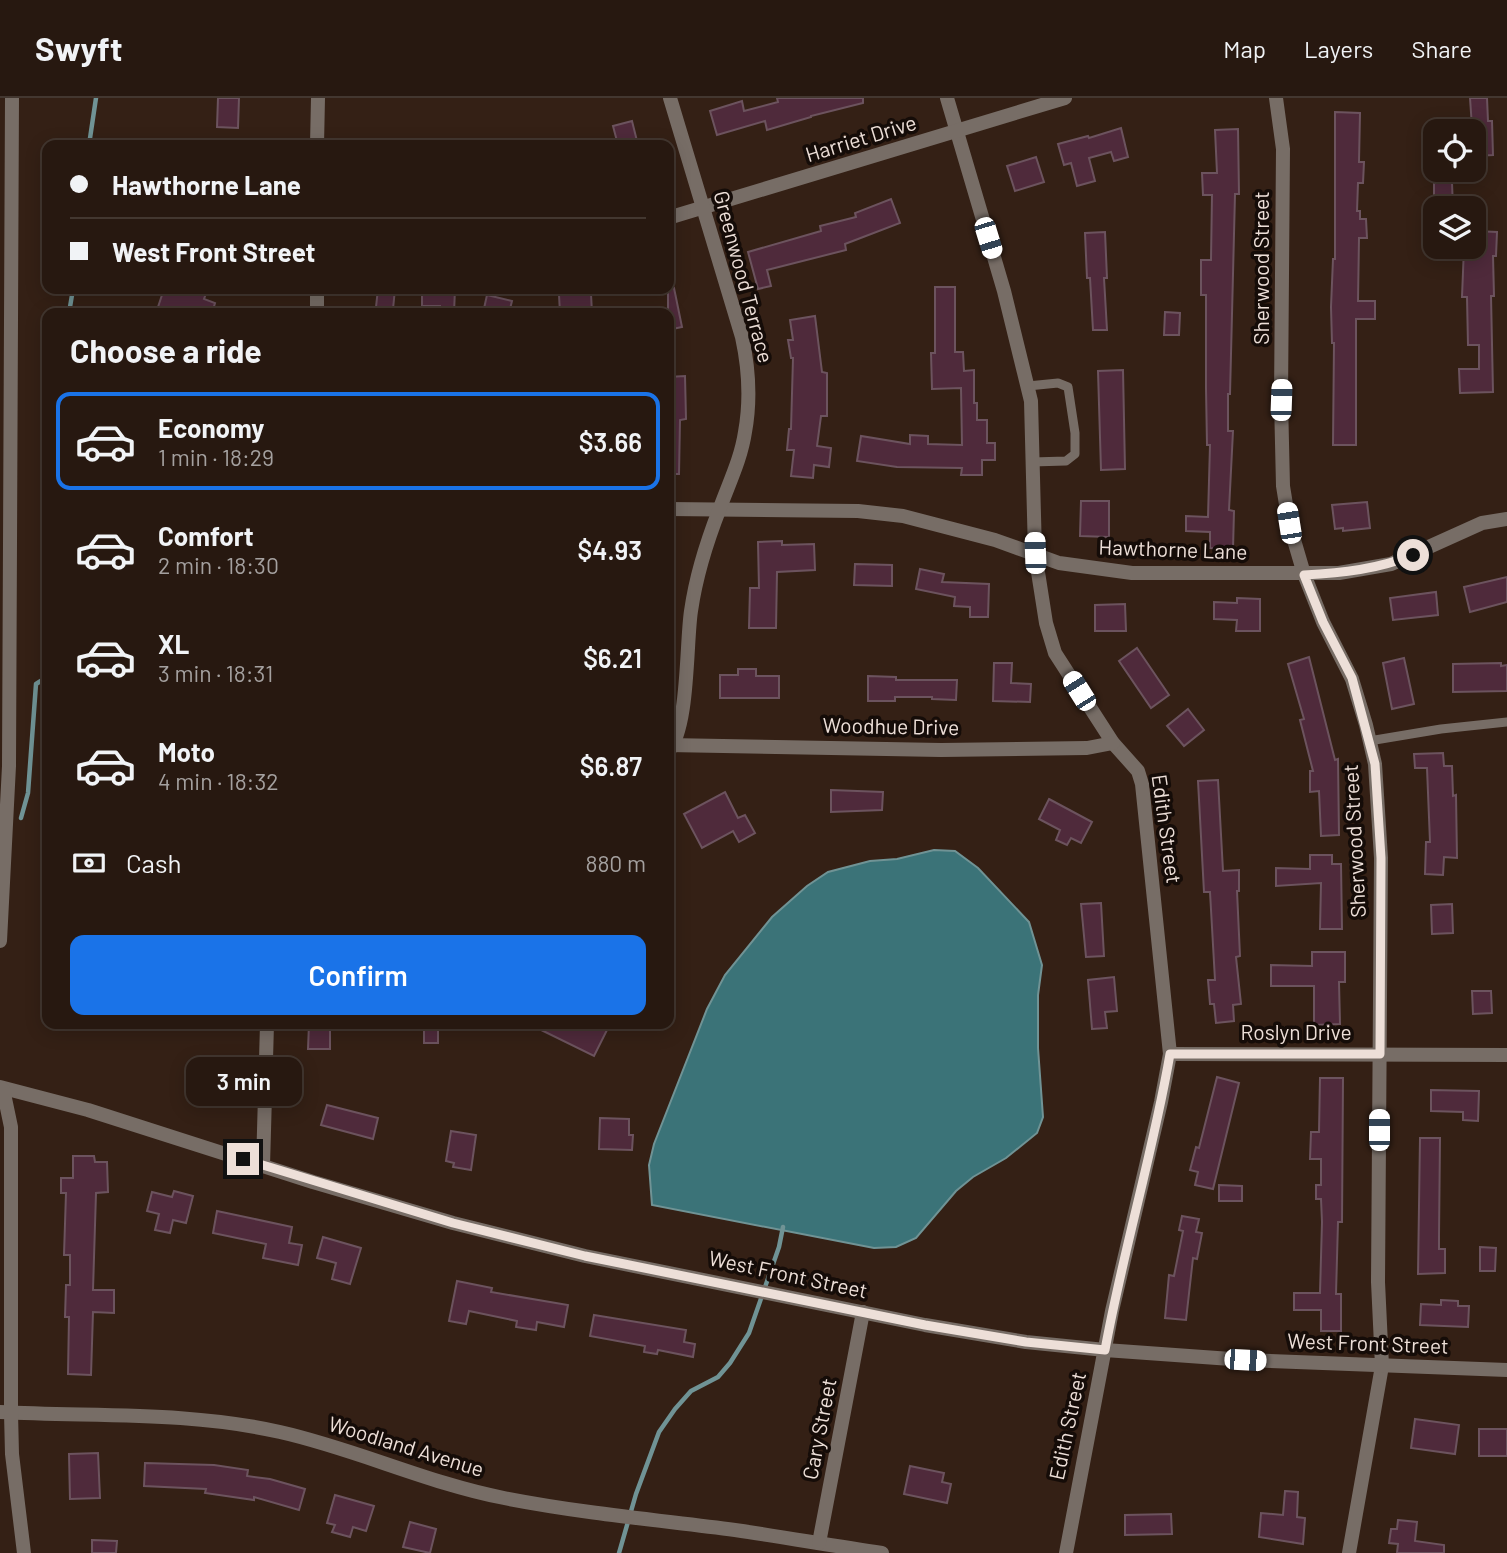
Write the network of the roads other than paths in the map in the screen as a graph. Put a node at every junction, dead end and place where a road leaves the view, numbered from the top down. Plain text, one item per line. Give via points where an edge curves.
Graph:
1 (12, 98) edge
2 (318, 98) edge
3 (670, 98) edge
4 (947, 98) edge
5 (1065, 98) edge
6 (1276, 98) edge
7 (956, 131) junction
8 (317, 140) edge
9 (703, 209) junction
10 (674, 216) edge
11 (5, 354) edge
12 (1028, 386) junction
13 (1032, 462) junction
14 (674, 509) edge
15 (719, 509) junction
16 (1507, 520) edge
17 (1035, 553) junction
18 (1304, 575) junction
19 (1507, 722) edge
20 (674, 735) edge
21 (1369, 741) junction
22 (1113, 743) junction
23 (674, 747) edge
24 (0, 941) edge
25 (267, 1029) edge
26 (1170, 1054) junction
27 (1380, 1054) junction
28 (1507, 1055) edge
29 (1, 1086) edge
30 (263, 1166) junction
31 (863, 1312) junction
32 (1105, 1350) junction
33 (1382, 1366) junction
34 (1507, 1370) edge
35 (5, 1413) edge
36 (818, 1548) edge
37 (24, 1553) edge
38 (882, 1553) edge
39 (1066, 1553) edge
40 (1349, 1553) edge

1 - 11 street
2 - 8 street
3 - 9 street, Greenwood Terrace
4 - 7 street, Edith Street
5 - 7 street, Harriet Drive
6 - 18 street, Sherwood Street via 1283,149 1283,486
7 - 9 street, Harriet Drive
7 - 12 street, Edith Street
9 - 10 street, Harriet Drive
9 - 15 street, Greenwood Terrace via 748,368 745,434
11 - 24 street via 9,766
12 - 13 street, Edith Street
12 - 13 lane via 1058,383 1068,387 1075,433 1075,454 1066,461
13 - 17 street, Edith Street
14 - 15 street, Hawthorne Lane
15 - 17 street, Hawthorne Lane via 903,516
15 - 20 street, Greenwood Terrace via 691,611 682,712
16 - 18 street, Hawthorne Lane via 1482,523 1391,564
17 - 18 street, Hawthorne Lane via 1059,563 1102,570
17 - 22 street, Edith Street via 1055,653
18 - 21 street, Sherwood Street via 1352,678
19 - 21 lane
21 - 27 street, Sherwood Street via 1375,764 1381,858
22 - 23 street, Woodhue Drive via 1087,748 954,750
22 - 26 street, Edith Street via 1132,761 1142,784
25 - 30 street
26 - 27 street, Roslyn Drive
26 - 32 street, Edith Street
27 - 28 street, Roslyn Drive
27 - 33 street, Sherwood Street
29 - 30 street, West Front Street
29 - 35 street via 11,1127
30 - 31 street, West Front Street via 453,1223 585,1256
31 - 32 street, West Front Street via 1026,1342
31 - 36 street, Cary Street
32 - 33 street, West Front Street
32 - 39 street, Edith Street
33 - 34 street, West Front Street
33 - 40 street, Sherwood Street
35 - 36 street, Woodland Avenue via 147,1415 279,1432 447,1485 501,1497 735,1530
35 - 37 street
36 - 38 street, Woodland Avenue

